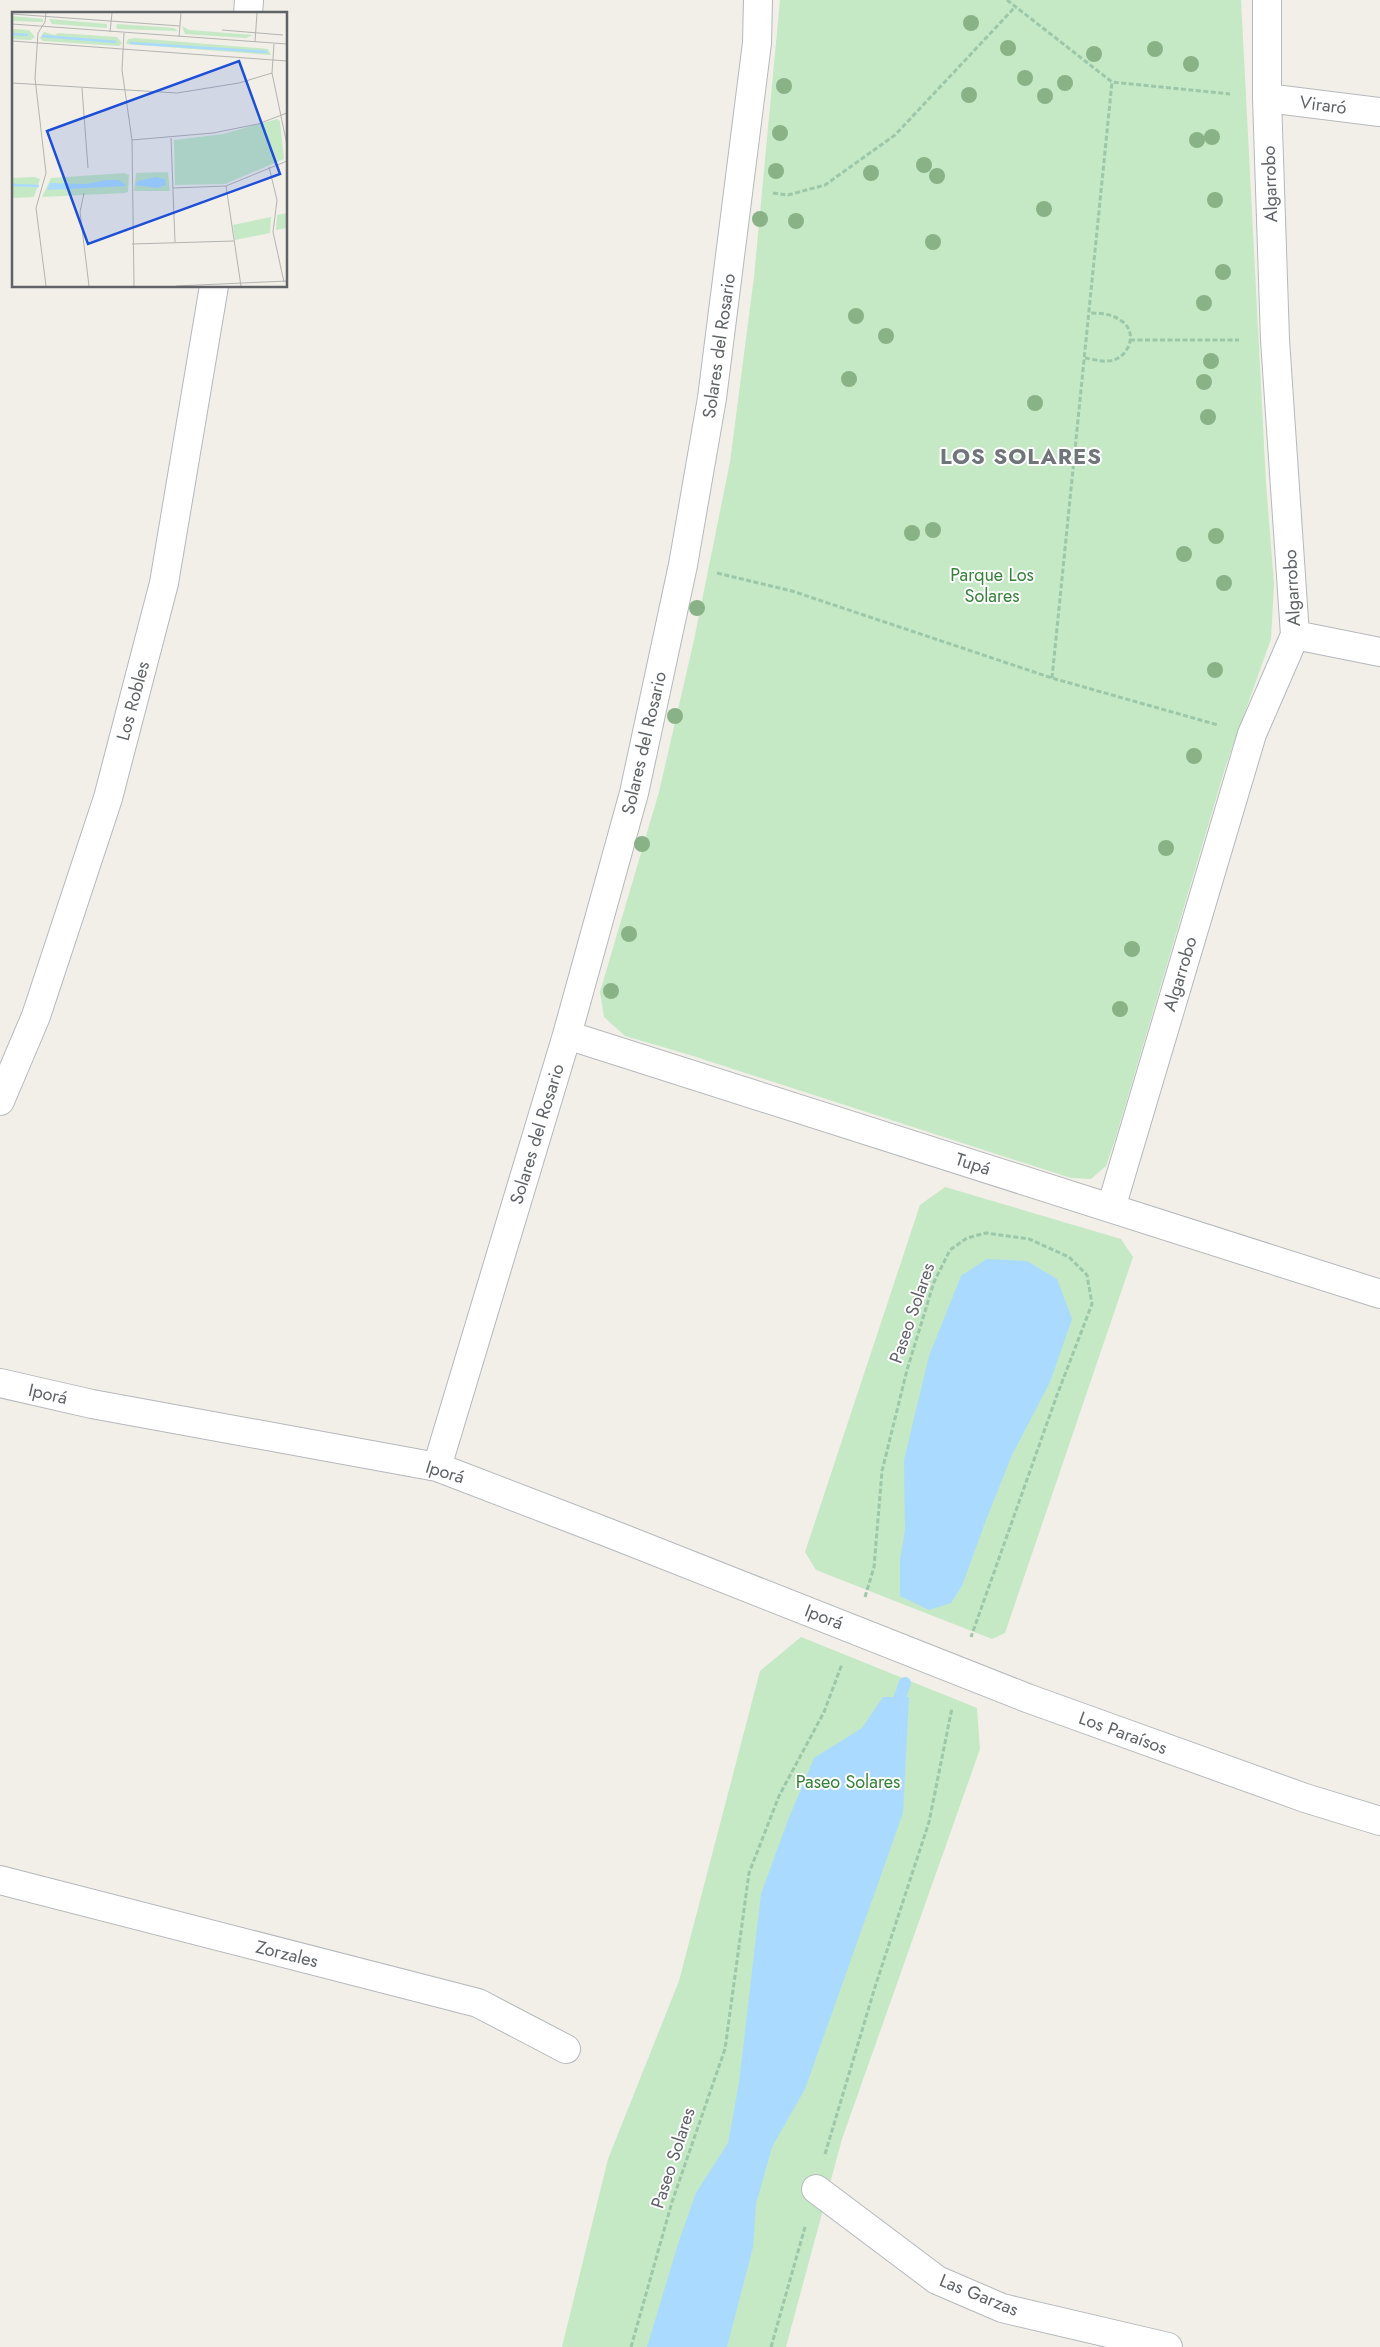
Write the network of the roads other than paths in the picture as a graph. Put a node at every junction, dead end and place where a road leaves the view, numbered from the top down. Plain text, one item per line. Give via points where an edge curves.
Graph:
1 (758, 0) edge
2 (1267, 0) edge
3 (1267, 98) junction
4 (1380, 112) edge
5 (214, 288) edge
6 (1295, 635) junction
7 (1380, 652) edge
8 (567, 1035) junction
9 (0, 1101) edge
10 (1111, 1208) junction
11 (1380, 1294) edge
12 (0, 1383) edge
13 (437, 1468) junction
14 (862, 1632) joint
15 (1380, 1821) edge
16 (0, 1880) edge
17 (566, 2049) dead end
18 (816, 2188) road end
19 (1168, 2347) edge

1 - 8 street, Solares del Rosario via 757,44 740,191 712,398 683,565 634,793
2 - 3 street, Algarrobo
3 - 4 street, Viraró
3 - 6 street, Algarrobo via 1274,340
5 - 9 street, Los Robles via 162,592 108,798 36,1016
6 - 7 street
6 - 10 street, Algarrobo via 1252,734
8 - 10 street, Tupá
8 - 13 street, Solares del Rosario
10 - 11 street, Tupá
12 - 13 street, Iporá via 92,1404
13 - 14 street, Iporá
14 - 15 street, Los Paraísos via 1027,1698 1305,1798
16 - 17 street, Zorzales via 478,2003
18 - 19 street, Las Garzas via 937,2280 1002,2308

